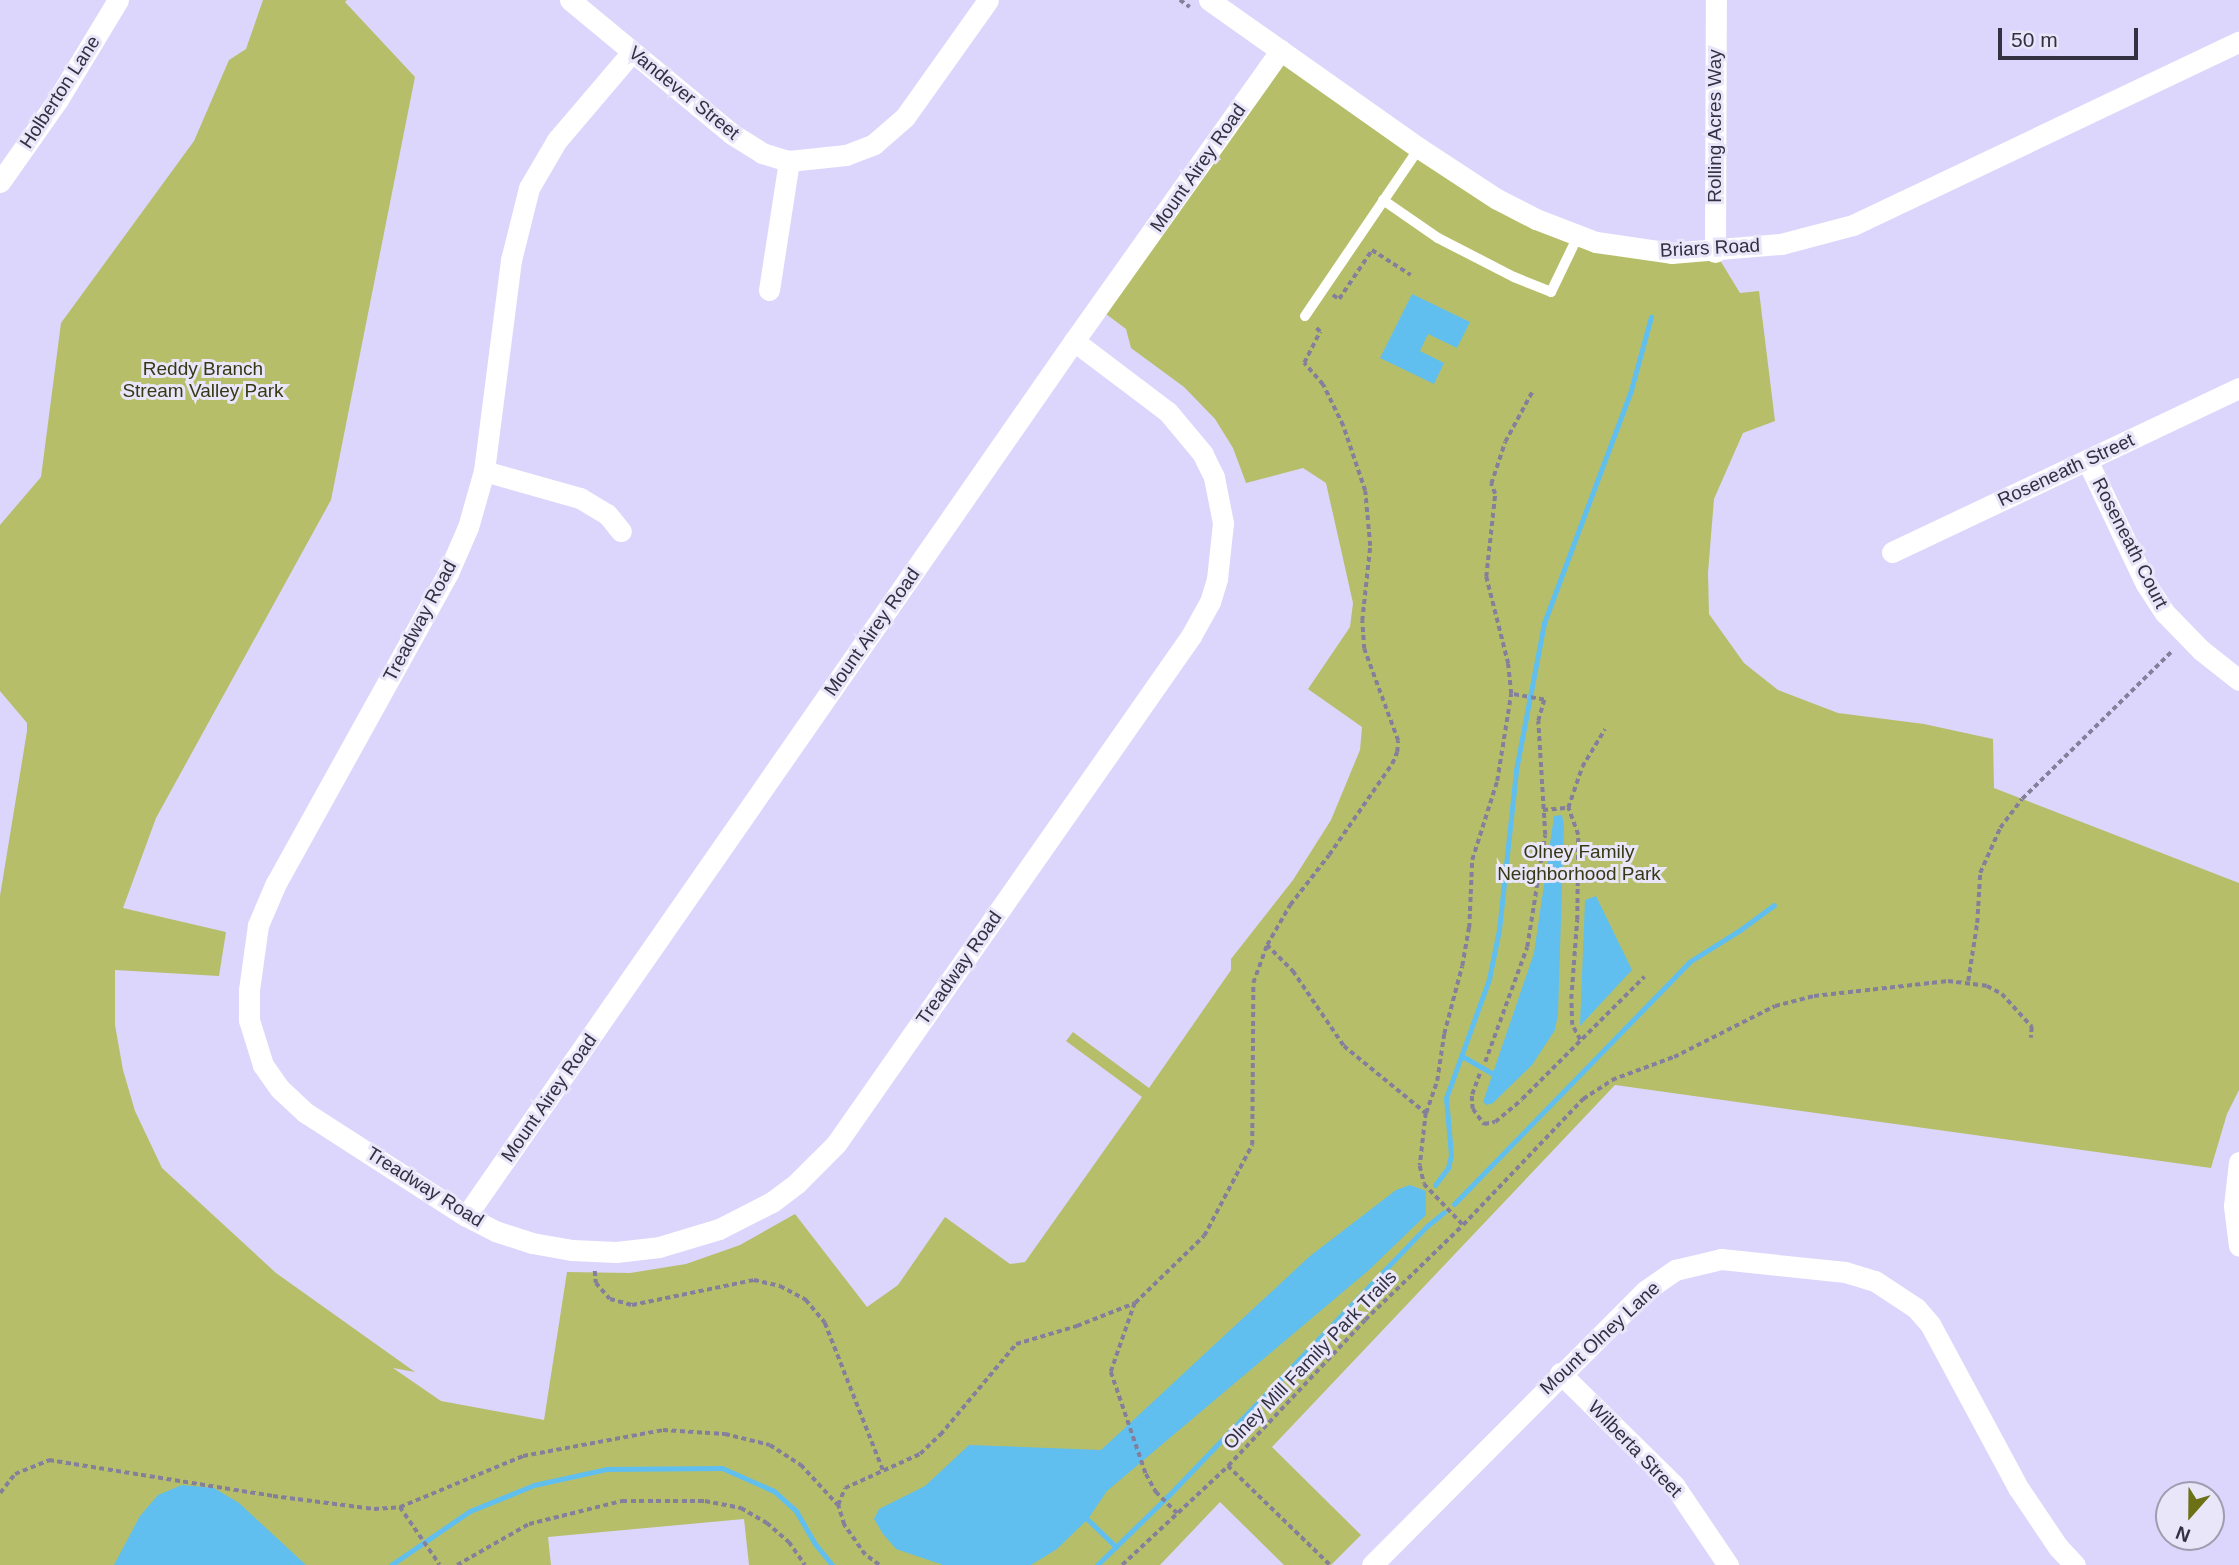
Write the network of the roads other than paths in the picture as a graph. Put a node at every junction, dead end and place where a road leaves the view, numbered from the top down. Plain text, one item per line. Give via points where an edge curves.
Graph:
1 (118, 0) edge
2 (570, 0) edge
3 (988, 0) edge
4 (1209, 0) edge
5 (1716, 0) edge
6 (2239, 42) edge
7 (1281, 50) junction
8 (632, 52) junction
9 (1419, 148) junction
10 (789, 161) junction
11 (0, 182) edge
12 (1383, 200) junction
13 (1578, 236) junction
14 (1715, 251) junction
15 (769, 290) dead end
16 (1305, 316) road end
17 (1074, 341) junction
18 (2239, 388) edge
19 (2087, 460) junction
20 (484, 471) junction
21 (621, 531) dead end
22 (1892, 552) dead end
23 (2239, 680) edge
24 (2239, 1162) edge
25 (466, 1216) junction
26 (2239, 1246) edge
27 (1560, 1373) junction
28 (1378, 1563) edge
29 (1728, 1565) edge
30 (2075, 1565) edge

1 - 11 street, Holberton Lane via 57,101
2 - 8 street, Vandever Street
3 - 10 street, Vandever Street via 905,117 874,145 846,155
4 - 7 street, Briars Road
5 - 14 street, Rolling Acres Way
6 - 14 street, Briars Road via 1853,225 1781,244
7 - 9 street, Briars Road
7 - 17 street, Mount Airey Road
8 - 10 street, Vandever Street via 732,134 762,153
8 - 20 street, Treadway Road via 557,140 524,201 511,260
9 - 12 lane
9 - 13 street, Briars Road via 1497,199
10 - 15 street
12 - 13 lane via 1438,239 1551,292
12 - 16 lane
13 - 14 street, Briars Road via 1671,254
17 - 25 street, Mount Airey Road
17 - 25 street, Treadway Road via 1168,412 1203,454 1214,477 1223,523 1217,579 1191,636 836,1144 797,1183 772,1202 719,1229 659,1247 594,1251 532,1243
18 - 19 street, Roseneath Street
19 - 22 street, Roseneath Street
19 - 23 street, Roseneath Court via 2146,584 2165,613
20 - 21 street via 580,498 607,514
20 - 25 street, Treadway Road via 468,527 448,573 275,883 258,925 248,990 249,1020 263,1065 280,1089 306,1113
24 - 26 street via 2234,1206
27 - 28 street, Mount Olney Lane
27 - 29 street, Wilberta Street via 1674,1485
27 - 30 street, Mount Olney Lane via 1645,1291 1675,1270 1721,1259 1845,1272 1875,1281 1916,1308 1930,1324 2019,1489

